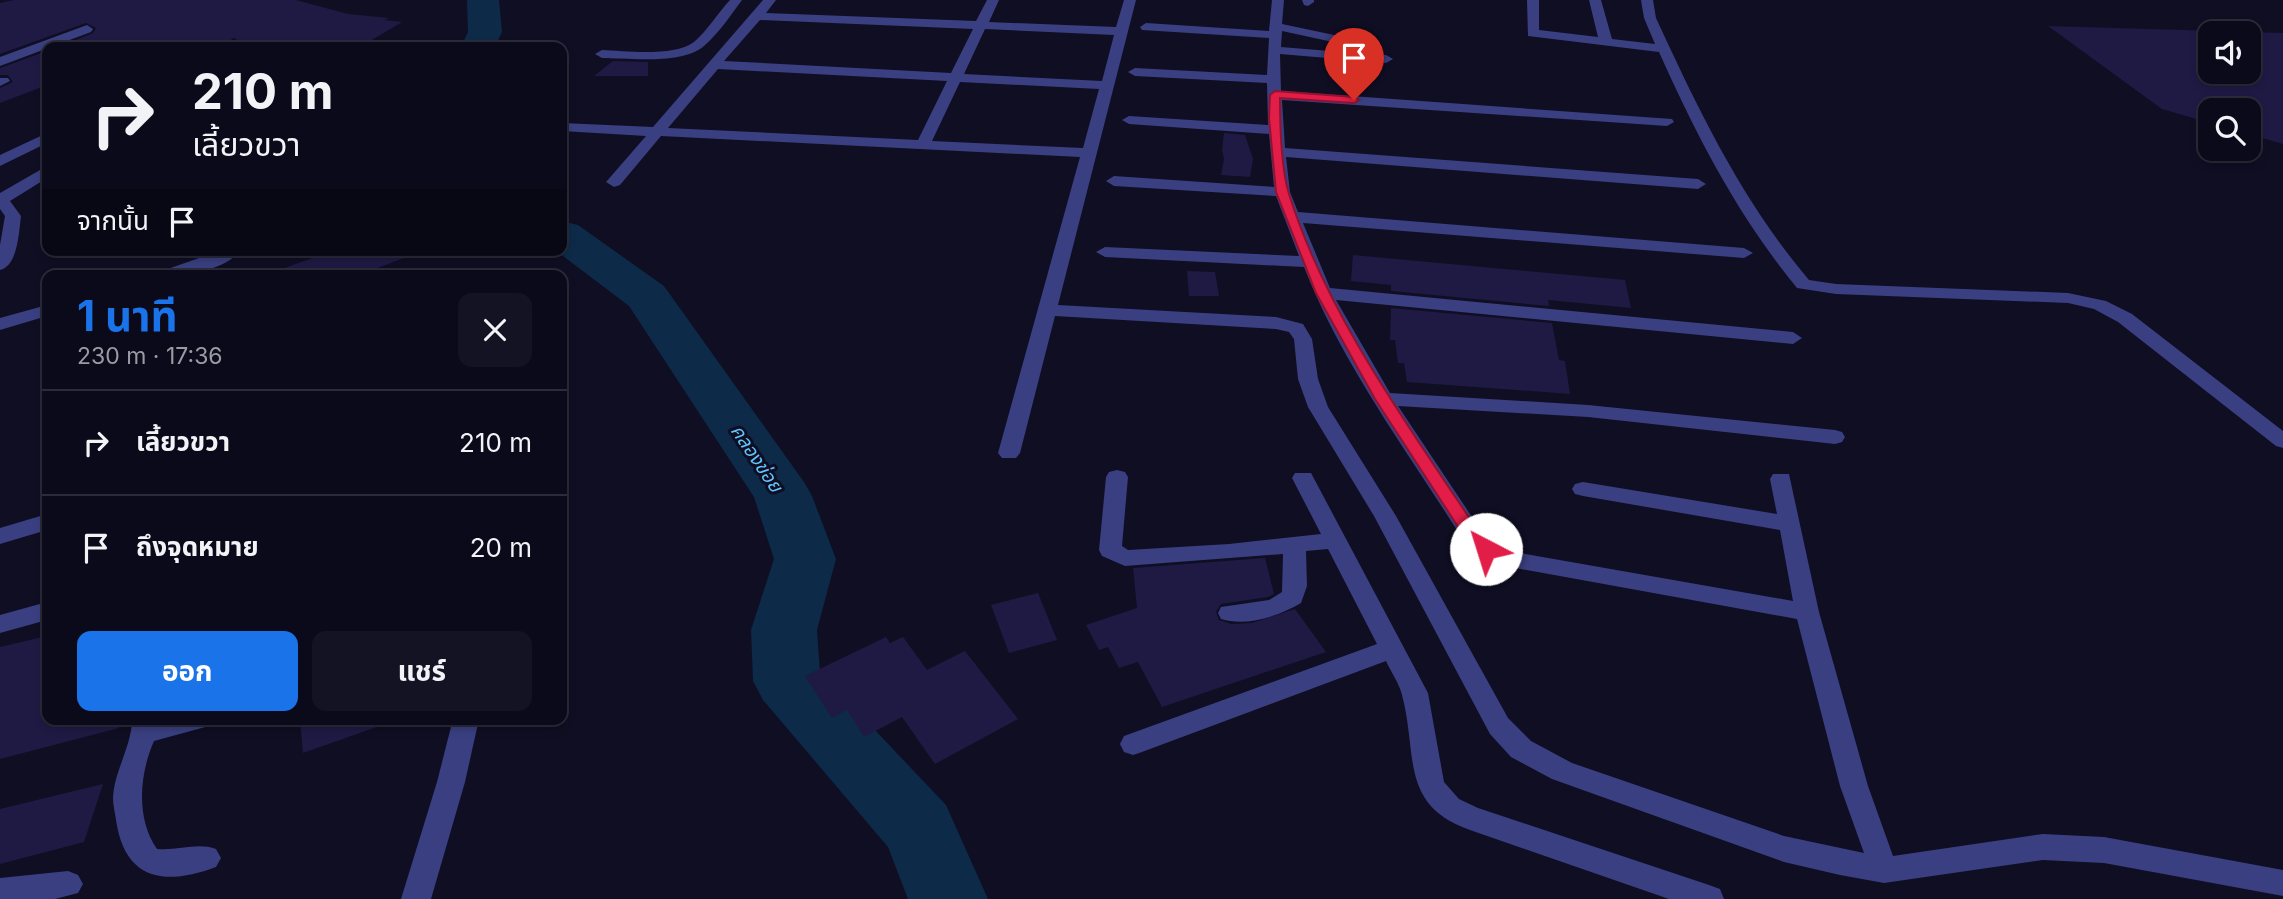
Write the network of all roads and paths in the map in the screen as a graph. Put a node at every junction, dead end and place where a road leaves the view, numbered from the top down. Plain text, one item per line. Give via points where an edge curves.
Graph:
1 (736, 0) edge
2 (770, 0) edge
3 (993, 0) edge
4 (1130, 0) edge
5 (1279, 0) edge
6 (1533, 0) edge
7 (1595, 0) edge
8 (1647, 0) edge
9 (757, 16) junction
10 (981, 25) junction
11 (1146, 27) dead end
12 (87, 29) dead end
13 (1121, 31) junction
14 (1275, 37) junction
15 (53, 42) edge
16 (1606, 42) junction
17 (42, 46) edge
18 (1664, 49) junction
19 (602, 54) dead end
20 (1349, 56) junction
21 (1386, 59) dead end
22 (1, 62) edge
23 (715, 65) junction
24 (1135, 72) dead end
25 (956, 77) junction
26 (1107, 85) junction
27 (1274, 87) junction
28 (1129, 120) dead end
29 (1667, 122) dead end
30 (567, 127) edge
31 (1276, 130) junction
32 (657, 132) junction
33 (42, 140) edge
34 (923, 145) junction
35 (1278, 152) junction
36 (1089, 153) junction
37 (0, 161) edge
38 (42, 174) edge
39 (1114, 181) dead end
40 (614, 182) dead end
41 (1698, 184) dead end
42 (42, 189) edge
43 (1282, 192) junction
44 (3, 200) edge
45 (1294, 217) junction
46 (1105, 252) dead end
47 (1744, 253) dead end
48 (225, 256) edge
49 (1311, 262) junction
50 (0, 265) edge
51 (184, 270) edge
52 (1323, 293) junction
53 (1047, 310) junction
54 (42, 311) edge
55 (0, 324) edge
56 (1793, 338) dead end
57 (1383, 399) junction
58 (1835, 438) dead end
59 (2283, 441) edge
60 (1009, 453) dead end
61 (1117, 477) dead end
62 (1303, 478) dead end
63 (1782, 479) dead end
64 (1583, 489) dead end
65 (42, 523) edge
66 (1789, 524) junction
67 (0, 536) edge
68 (1336, 540) junction
69 (1294, 545) junction
70 (42, 612) edge
71 (1807, 612) junction
72 (1230, 613) dead end
73 (0, 624) edge
74 (1393, 648) junction
75 (465, 725) edge
76 (145, 726) edge
77 (1133, 744) dead end
78 (206, 858) dead end
79 (1884, 870) junction
80 (2283, 883) edge
81 (68, 884) dead end
82 (0, 892) edge
83 (416, 899) edge
84 (1709, 899) edge

1 - 19 street via 690,49 665,54
2 - 9 street
3 - 10 street
4 - 13 street
5 - 14 street
6 - 16 street via 1533,33
7 - 16 street
8 - 18 street
9 - 10 street
9 - 23 street
10 - 13 street
10 - 25 street
11 - 14 street
12 - 15 street
13 - 26 street
14 - 20 street
14 - 20 street via 1348,42
14 - 27 street
16 - 18 street
17 - 22 street
18 - 59 street via 1734,192 1803,284 2068,298 2100,305 2125,318
20 - 21 street
23 - 25 street
23 - 32 street
24 - 27 street
25 - 26 street
25 - 34 street
26 - 36 street
27 - 29 street
27 - 31 street
28 - 31 street
30 - 32 street
31 - 35 street
32 - 34 street
32 - 40 street
33 - 37 street
34 - 36 street
35 - 41 street
35 - 43 street
36 - 53 street
38 - 44 street
39 - 43 street
42 - 44 street
43 - 45 street
44 - 50 street via 13,216 10,241
45 - 47 street
45 - 49 street
46 - 49 street
48 - 51 street
49 - 52 street
52 - 56 street
52 - 57 street
53 - 60 street
53 - 79 street via 1276,323 1296,328 1303,339 1308,379 1318,407 1385,516 1499,726 1521,749 1562,771 1784,849
54 - 55 street
57 - 58 street via 1588,411
57 - 71 street via 1470,532 1486,549 1510,559
61 - 69 street via 1110,542 1116,555 1176,556
62 - 68 street
63 - 66 street
64 - 66 street
65 - 67 street
66 - 71 street
68 - 69 street
68 - 74 street
69 - 72 street via 1293,597 1274,608
70 - 73 street
71 - 79 street via 1854,786
74 - 77 street
74 - 84 street via 1415,693 1431,786 1450,808
75 - 83 street
76 - 78 street via 127,798 133,838 149,861 174,864
79 - 80 street via 2043,847 2104,850
81 - 82 street

